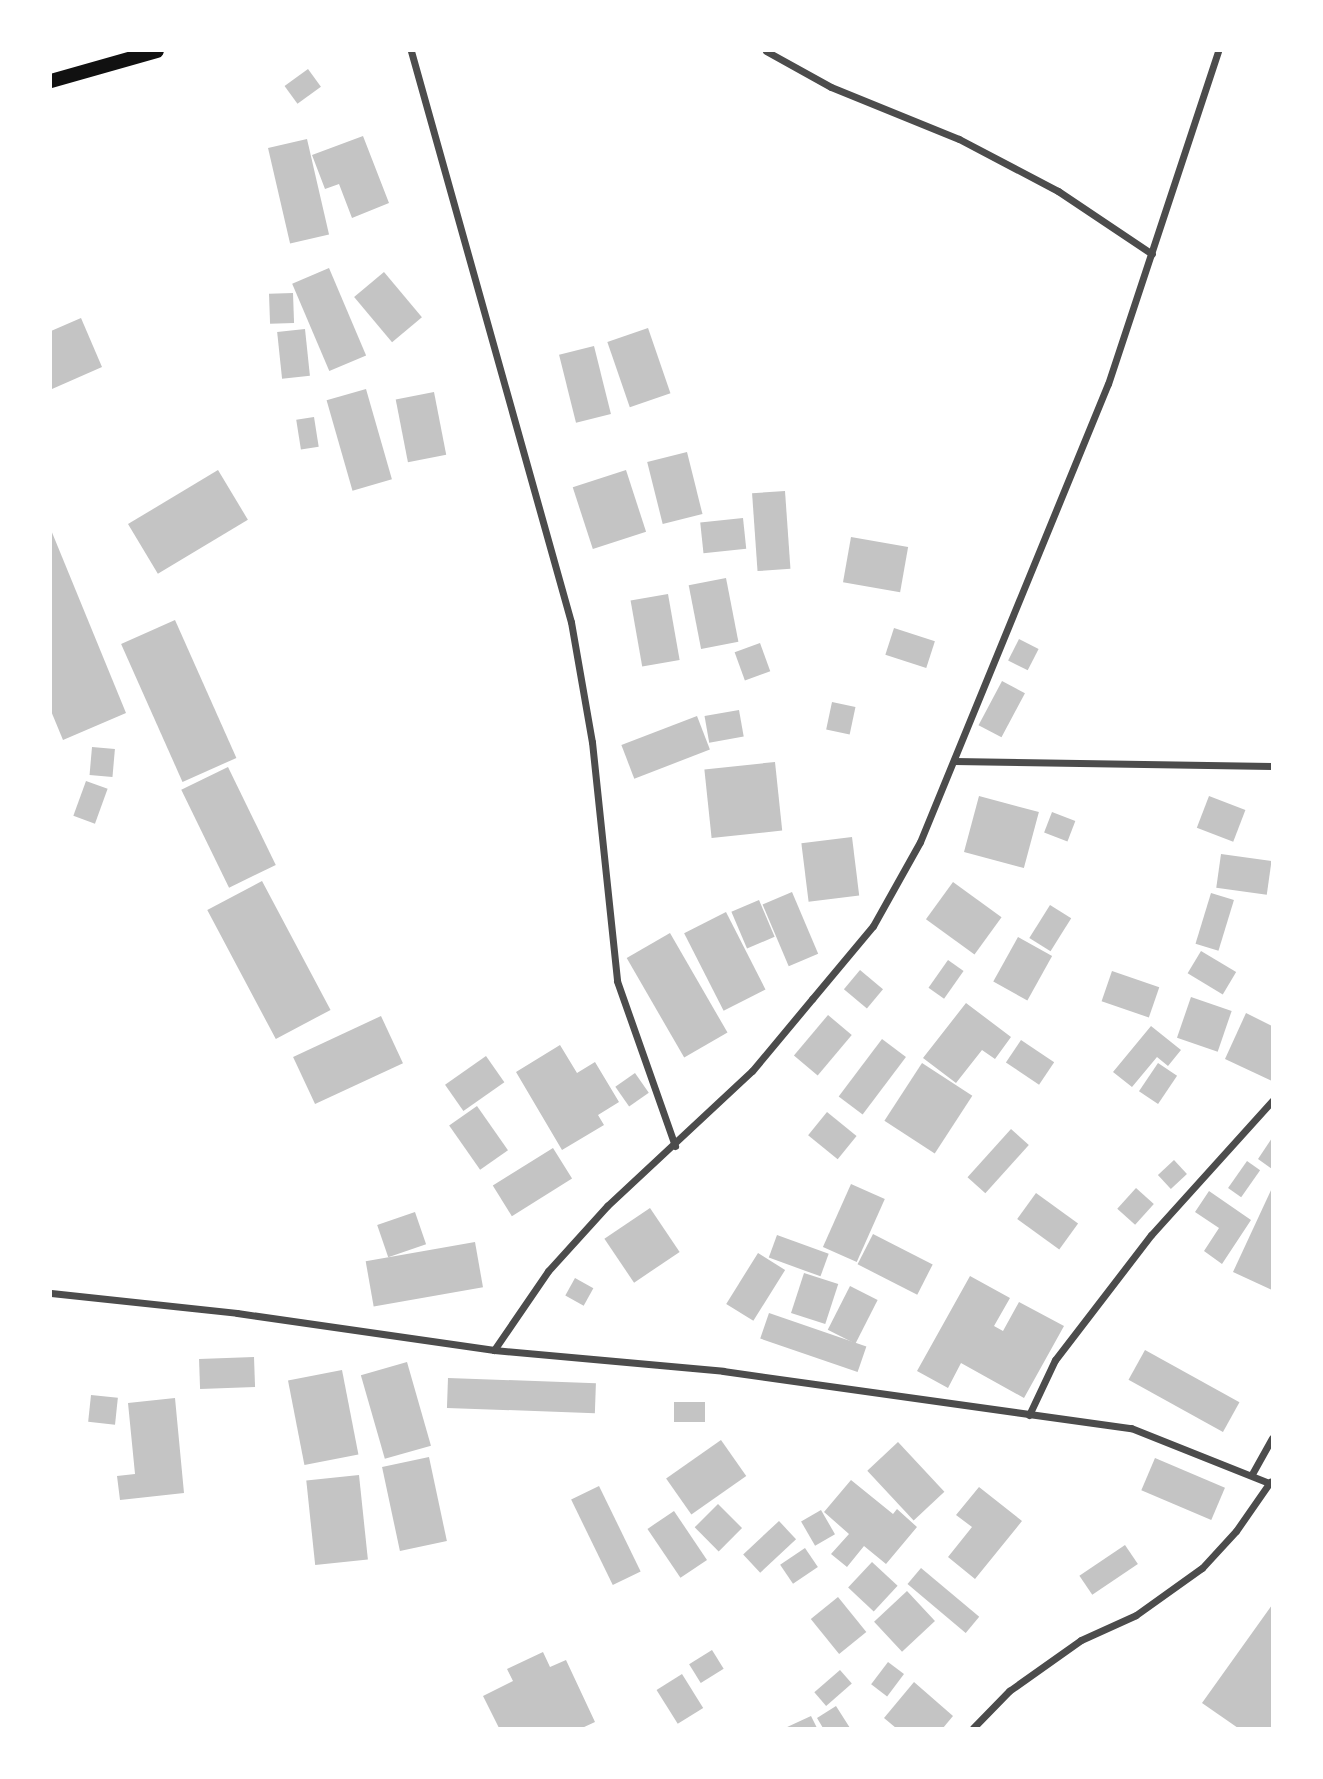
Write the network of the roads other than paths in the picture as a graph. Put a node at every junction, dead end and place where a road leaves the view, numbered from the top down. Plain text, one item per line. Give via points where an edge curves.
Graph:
1 (157, 51) edge
2 (411, 51) edge
3 (766, 51) edge
4 (1218, 51) edge
5 (51, 81) edge
6 (1152, 254) junction
7 (954, 761) junction
8 (1272, 766) edge
9 (1272, 1101) edge
10 (675, 1146) junction
11 (51, 1293) edge
12 (495, 1350) junction
13 (1029, 1415) junction
14 (1272, 1438) edge
15 (1252, 1474) junction
16 (1271, 1483) edge
17 (973, 1728) edge

1 - 5 main road
2 - 10 street via 571,622 592,742 617,981
3 - 6 street via 831,87 959,139 1047,185
4 - 6 street
6 - 7 street via 1108,384
7 - 8 street
7 - 10 street via 920,842 873,926 752,1071
9 - 13 street via 1151,1235 1055,1360
10 - 12 street via 607,1206 548,1271
11 - 12 street via 237,1312
12 - 13 street via 723,1371
13 - 15 street via 1131,1428
14 - 15 street
15 - 16 street
16 - 17 street via 1202,1568 1136,1615 1081,1640 1009,1691

